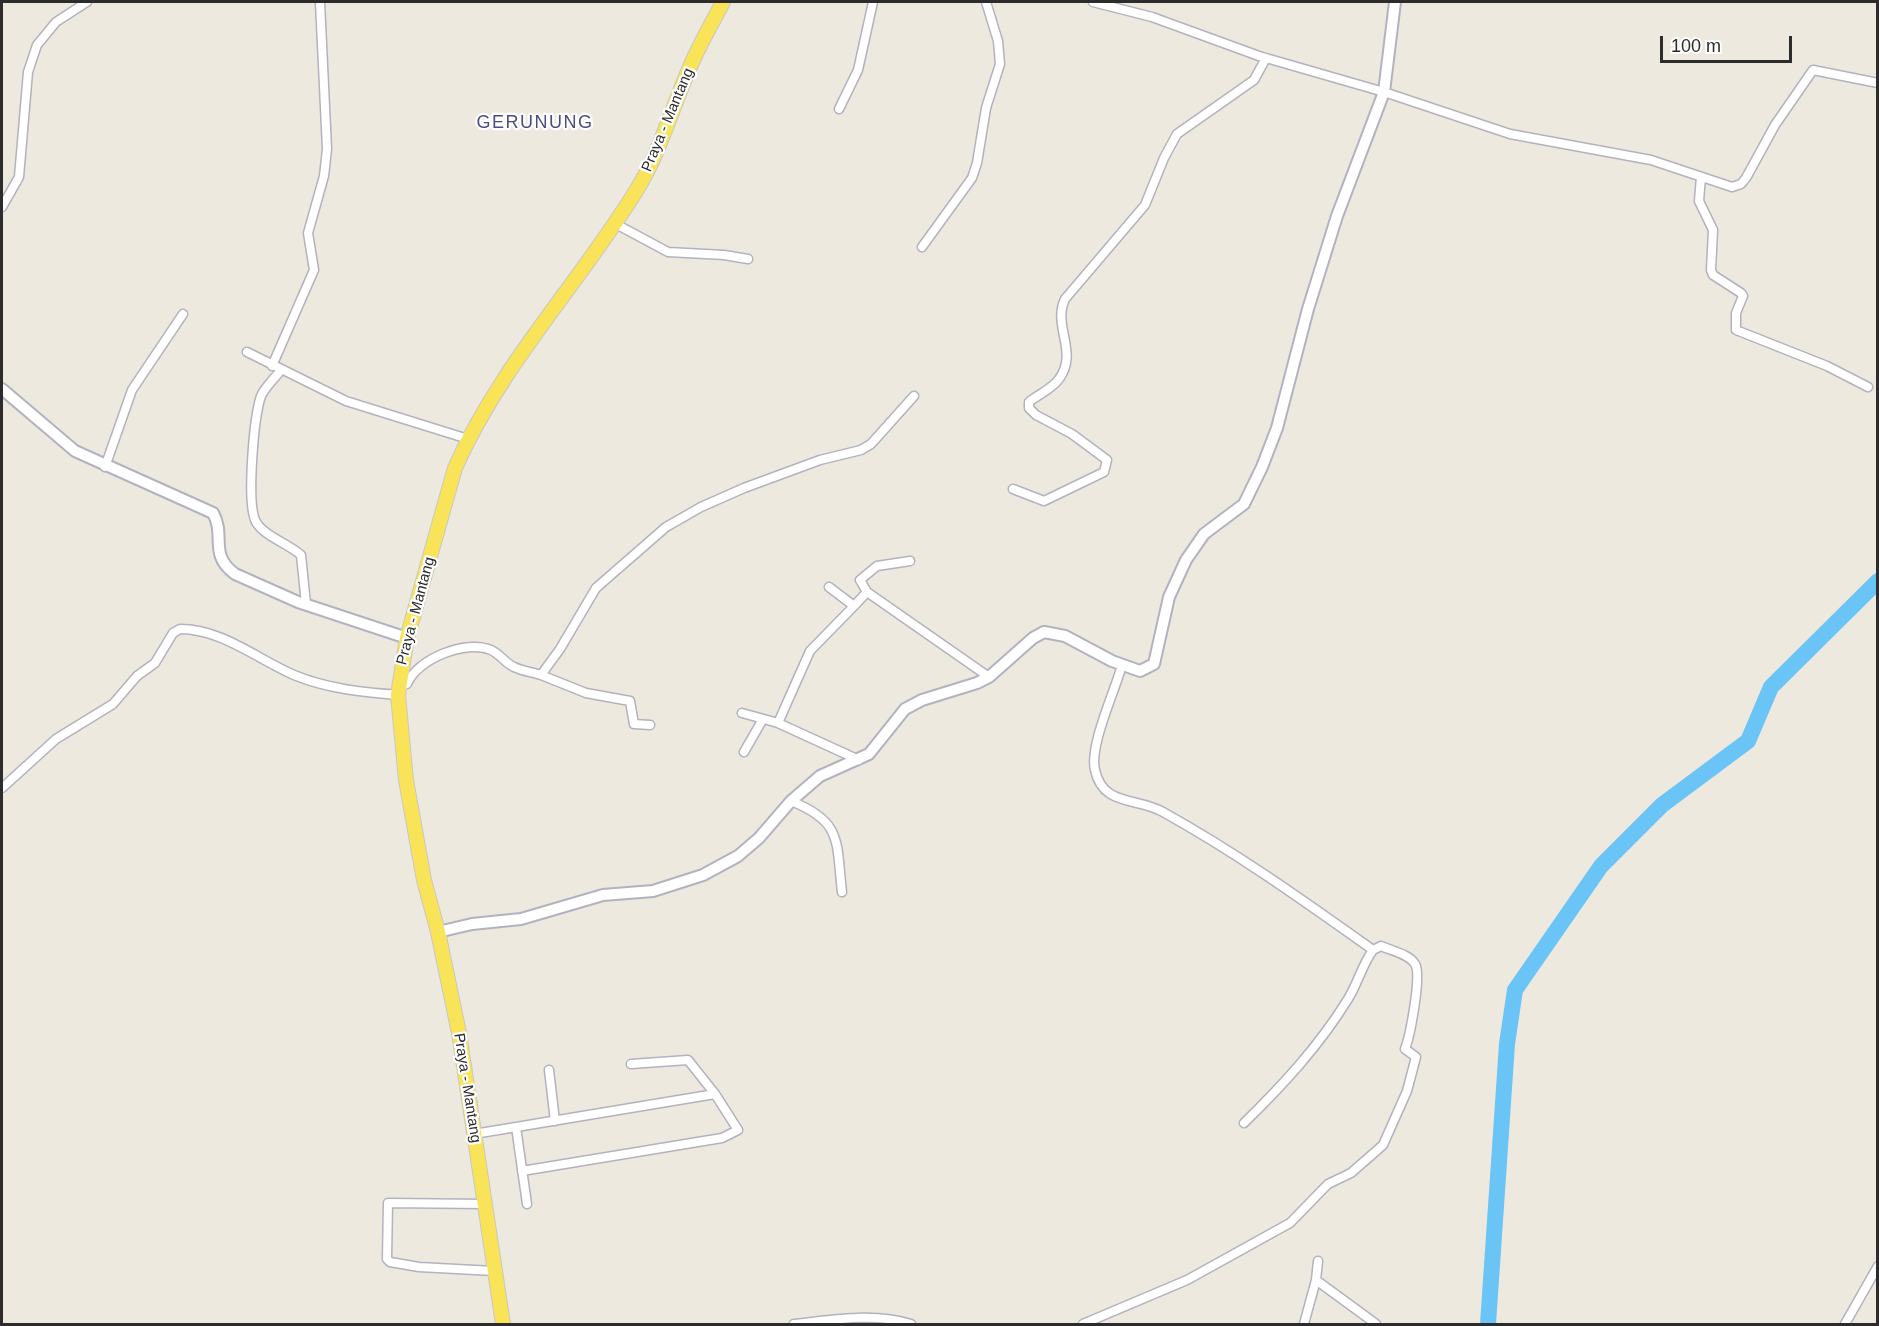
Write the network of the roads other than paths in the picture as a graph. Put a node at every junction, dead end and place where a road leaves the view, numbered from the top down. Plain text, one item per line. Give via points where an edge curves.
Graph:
1 (87, 2) edge
2 (320, 2) edge
3 (723, 2) edge
4 (873, 2) edge
5 (986, 2) edge
6 (1093, 2) edge
7 (1395, 2) edge
8 (1266, 58) junction
9 (1878, 83) edge
10 (1384, 92) junction
11 (839, 109) dead end
12 (1701, 177) junction
13 (2, 207) edge
14 (614, 223) junction
15 (922, 248) dead end
16 (747, 259) dead end
17 (183, 314) dead end
18 (247, 352) dead end
19 (273, 366) junction
20 (281, 370) junction
21 (1868, 387) dead end
22 (2, 389) edge
23 (914, 396) dead end
24 (468, 439) junction
25 (105, 467) junction
26 (1013, 489) dead end
27 (910, 561) dead end
28 (829, 586) dead end
29 (867, 592) junction
30 (306, 604) junction
31 (854, 606) junction
32 (407, 638) junction
33 (1122, 665) junction
34 (541, 675) junction
35 (989, 677) junction
36 (398, 691) junction
37 (742, 713) dead end
38 (763, 719) junction
39 (778, 723) junction
40 (650, 725) dead end
41 (744, 752) dead end
42 (859, 760) junction
43 (2, 788) edge
44 (790, 801) junction
45 (842, 892) dead end
46 (438, 932) junction
47 (1373, 950) junction
48 (631, 1064) dead end
49 (549, 1070) dead end
50 (715, 1094) junction
51 (555, 1121) junction
52 (1244, 1123) dead end
53 (516, 1127) junction
54 (474, 1134) junction
55 (522, 1171) junction
56 (486, 1204) junction
57 (526, 1204) dead end
58 (1318, 1261) dead end
59 (1878, 1266) edge
60 (494, 1271) junction
61 (1316, 1280) junction
62 (502, 1324) edge
63 (794, 1324) edge
64 (911, 1324) edge
65 (1083, 1324) edge
66 (1304, 1324) edge
67 (1376, 1324) edge
68 (1845, 1324) edge

1 - 13 street via 56,22 38,45 28,72 19,177
2 - 19 street via 327,149 324,176 308,233 314,270
3 - 14 main road, Praya - Mantang via 685,78 650,167
4 - 11 street via 858,70
5 - 15 street via 998,41 1000,64 986,108 977,163 972,178
6 - 8 street via 1152,17
7 - 10 street
8 - 10 street
8 - 26 street via 1254,80 1177,134 1146,205 1065,298 1059,310 1067,361 1058,381 1029,402 1029,408 1107,460 1104,472 1044,501
9 - 12 street via 1813,70 1741,184 1732,188
10 - 12 street via 1510,134 1651,160
10 - 33 street via 1336,216 1277,428 1255,487 1244,504 1204,534 1186,560 1169,597 1154,664 1140,670
12 - 21 street via 1699,201 1713,230 1711,270 1743,297 1736,313 1736,330 1827,366
14 - 16 street via 668,252
14 - 24 main road, Praya - Mantang via 499,386
17 - 25 street via 132,390
18 - 19 street
19 - 20 street
20 - 24 street via 346,401
20 - 30 street via 263,393 257,415 252,456 254,513 258,525 301,555
22 - 25 street via 67,446
23 - 34 street via 861,450 744,488 666,527 596,588
24 - 32 main road, Praya - Mantang via 455,468
25 - 30 street via 213,513 218,553 229,569
27 - 29 street via 873,567 860,580
28 - 31 street
29 - 31 street
29 - 35 street
30 - 32 street
31 - 39 street via 810,651
32 - 36 main road, Praya - Mantang
33 - 35 street via 1065,636 1044,632
33 - 47 street via 1093,754 1095,771 1106,793 1160,810 1233,852
34 - 36 street via 514,667 492,650 470,649 428,659
34 - 40 street via 586,693 630,701 634,724
35 - 42 street via 912,705 895,719 875,748
36 - 43 street via 352,691 315,683 246,648 180,629 173,633 155,663 137,676 113,704 56,739
36 - 46 main road, Praya - Mantang via 406,780
37 - 38 street
38 - 39 street
38 - 41 street
39 - 42 street
42 - 44 street via 820,777
44 - 45 street via 816,812 827,822 834,835
44 - 46 street via 738,856 678,885 603,895 521,919
46 - 54 main road, Praya - Mantang
47 - 52 street via 1358,983 1326,1031 1291,1077
47 - 65 street via 1381,946 1410,958 1418,970 1411,1034 1405,1049 1416,1057 1407,1091 1380,1149 1351,1173 1328,1184 1282,1229 1187,1280
48 - 50 street via 688,1060
49 - 51 street
50 - 51 street
50 - 55 street via 738,1130 730,1137
51 - 53 street
53 - 54 street
53 - 55 street
54 - 56 main road, Praya - Mantang
55 - 57 street
56 - 60 main road, Praya - Mantang
56 - 60 street via 388,1203 387,1259 420,1267
58 - 61 street
59 - 68 street
60 - 62 main road, Praya - Mantang
61 - 66 street
61 - 67 street
63 - 64 street via 853,1318 893,1319

